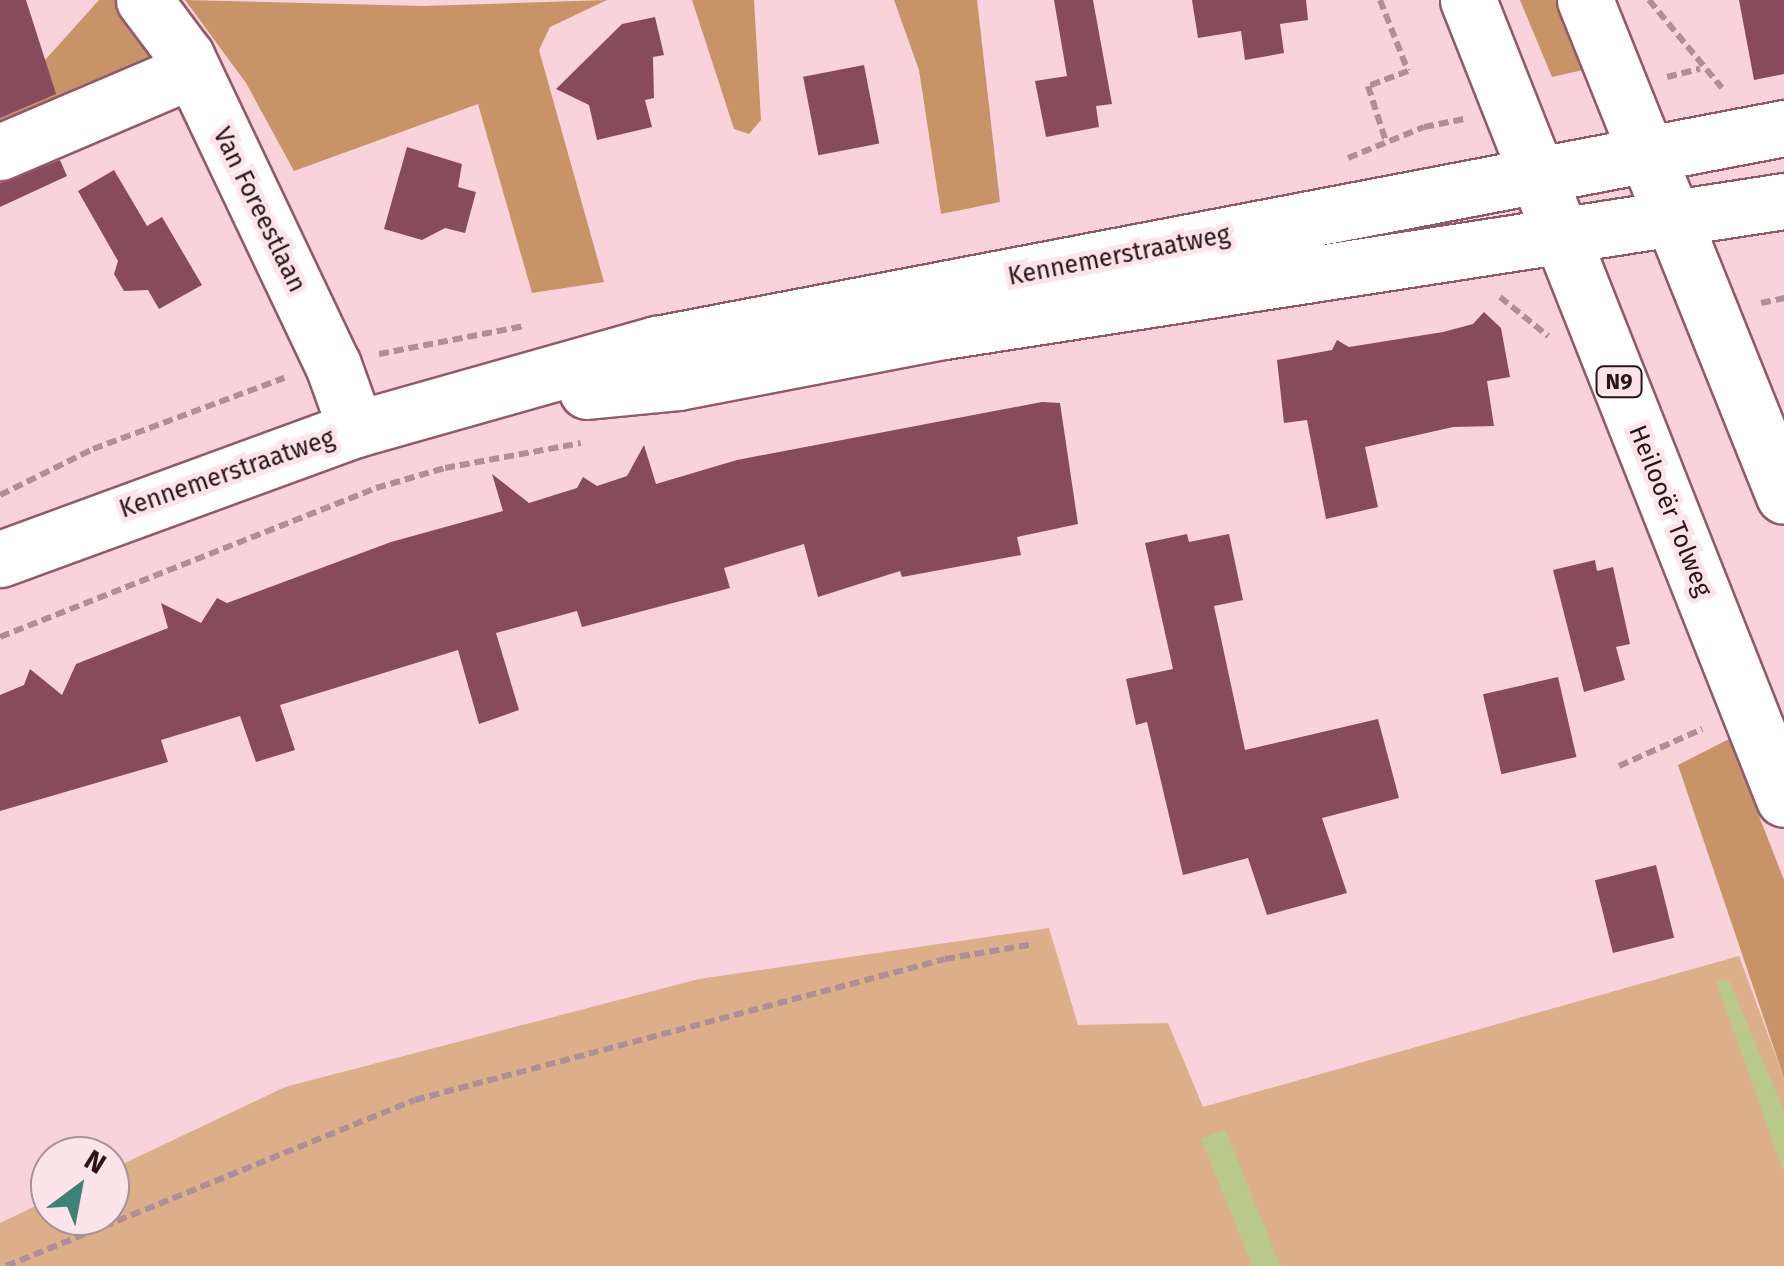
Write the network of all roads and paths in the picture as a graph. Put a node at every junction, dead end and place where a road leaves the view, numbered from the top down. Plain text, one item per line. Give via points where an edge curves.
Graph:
1 (144, 0) edge
2 (1380, 0) edge
3 (1468, 0) edge
4 (1585, 0) edge
5 (1649, 0) edge
6 (1700, 69) junction
7 (192, 70) junction
8 (1624, 88) junction
9 (1738, 102) dead end
10 (1512, 110) junction
11 (1784, 128) edge
12 (1386, 142) junction
13 (0, 152) edge
14 (1649, 154) junction
15 (1341, 160) dead end
16 (1538, 176) junction
17 (1784, 201) edge
18 (1676, 220) junction
19 (1562, 238) junction
20 (1492, 293) dead end
21 (1784, 298) edge
22 (1714, 313) junction
23 (1599, 332) junction
24 (333, 365) junction
25 (460, 404) junction
26 (356, 429) junction
27 (594, 440) dead end
28 (0, 494) edge
29 (1784, 496) edge
30 (0, 559) edge
31 (0, 637) edge
32 (1702, 729) dead end
33 (1619, 766) dead end
34 (1784, 799) edge
35 (1030, 945) dead end
36 (6, 1266) edge

1 - 7 main road, Van Foreestlaan
2 - 12 path via 1408,71 1368,86
3 - 10 main road, Heilooër Tolweg / N9
4 - 8 main road
5 - 6 path
6 - 8 path
6 - 9 path
7 - 13 main road
7 - 24 main road, Van Foreestlaan
8 - 14 main road
10 - 12 path via 1424,127
10 - 16 main road, Heilooër Tolweg / N9
11 - 14 main road, Kennemerstraatweg
12 - 15 path
14 - 16 main road, Kennemerstraatweg
14 - 18 main road
16 - 19 main road, Heilooër Tolweg / N9
16 - 25 main road, Kennemerstraatweg via 669,342
17 - 18 main road, Kennemerstraatweg
18 - 19 main road, Kennemerstraatweg
18 - 22 main road
19 - 23 main road, Heilooër Tolweg / N9
19 - 25 main road, Kennemerstraatweg via 944,331 678,382
20 - 23 path via 1553,339
21 - 22 path
22 - 29 main road
23 - 34 main road, Heilooër Tolweg / N9
24 - 26 main road, Van Foreestlaan
24 - 28 path via 153,424
25 - 26 main road, Kennemerstraatweg
26 - 30 main road, Kennemerstraatweg
27 - 31 path via 376,488
32 - 33 path
35 - 36 path via 945,959 416,1100

